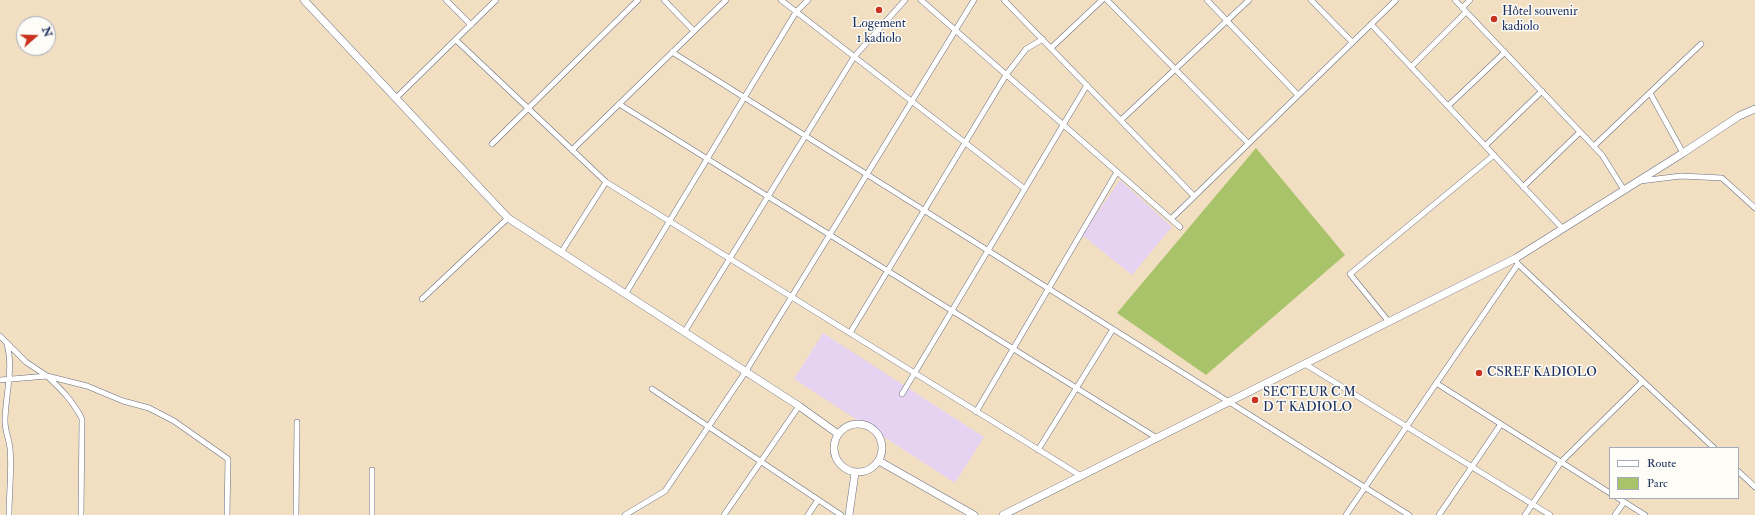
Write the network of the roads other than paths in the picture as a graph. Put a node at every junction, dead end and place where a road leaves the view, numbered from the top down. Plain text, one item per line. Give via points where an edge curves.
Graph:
1 (304, 0) edge
2 (446, 0) edge
3 (496, 0) edge
4 (638, 0) edge
5 (664, 0) edge
6 (726, 0) edge
7 (781, 0) edge
8 (808, 0) edge
9 (905, 0) edge
10 (921, 0) edge
11 (974, 0) edge
12 (1004, 0) edge
13 (1102, 0) edge
14 (1107, 0) edge
15 (1207, 0) edge
16 (1249, 0) edge
17 (1311, 0) edge
18 (1396, 0) edge
19 (1455, 0) edge
20 (1470, 0) edge
21 (1462, 8) junction
22 (796, 12) junction
23 (1466, 12) junction
24 (1227, 21) junction
25 (1371, 24) junction
26 (471, 25) junction
27 (955, 30) junction
28 (694, 31) junction
29 (1043, 39) junction
30 (456, 40) junction
31 (1352, 42) junction
32 (1701, 44) dead end
33 (1052, 48) junction
34 (672, 52) junction
35 (1505, 52) junction
36 (854, 57) junction
37 (1411, 66) junction
38 (1175, 69) junction
39 (1006, 75) junction
40 (1087, 85) junction
41 (1542, 91) junction
42 (1650, 93) junction
43 (1298, 95) junction
44 (396, 98) junction
45 (744, 98) junction
46 (912, 101) junction
47 (619, 104) junction
48 (1448, 106) junction
49 (528, 109) junction
50 (1755, 109) edge
51 (1121, 120) junction
52 (1063, 125) junction
53 (1580, 132) junction
54 (805, 136) junction
55 (965, 143) junction
56 (1248, 143) junction
57 (492, 144) dead end
58 (1485, 146) junction
59 (1594, 146) junction
60 (572, 150) junction
61 (1684, 153) junction
62 (1494, 155) junction
63 (707, 159) junction
64 (1117, 172) junction
65 (867, 174) junction
66 (1639, 181) junction
67 (606, 182) junction
68 (1523, 187) junction
69 (1025, 189) junction
70 (1624, 190) junction
71 (768, 196) junction
72 (1194, 196) junction
73 (1755, 208) edge
74 (924, 210) junction
75 (508, 218) junction
76 (1170, 219) junction
77 (669, 222) junction
78 (1180, 227) dead end
79 (1563, 229) junction
80 (830, 235) junction
81 (988, 250) junction
82 (562, 251) junction
83 (729, 259) junction
84 (1517, 261) junction
85 (888, 271) junction
86 (1048, 288) junction
87 (626, 293) junction
88 (791, 297) junction
89 (422, 299) dead end
90 (952, 310) junction
91 (1389, 322) junction
92 (1113, 329) junction
93 (685, 331) junction
94 (850, 333) junction
95 (0, 336) edge
96 (6, 343) junction
97 (1013, 348) junction
98 (1305, 364) junction
99 (746, 371) junction
100 (914, 373) junction
101 (47, 376) junction
102 (0, 380) edge
103 (8, 380) junction
104 (1642, 382) junction
105 (1436, 383) junction
106 (1077, 388) junction
107 (652, 389) dead end
108 (902, 394) dead end
109 (1229, 402) junction
110 (800, 406) junction
111 (976, 412) junction
112 (297, 422) dead end
113 (1501, 424) junction
114 (708, 426) junction
115 (1407, 427) junction
116 (838, 434) junction
117 (1157, 438) junction
118 (1713, 447) edge
119 (1038, 450) junction
120 (761, 461) junction
121 (879, 461) junction
122 (1561, 462) junction
123 (1472, 467) junction
124 (372, 470) dead end
125 (855, 472) junction
126 (1739, 472) edge
127 (1081, 476) junction
128 (1365, 487) junction
129 (1755, 487) edge
130 (1609, 492) edge
131 (1620, 499) edge
132 (818, 500) junction
133 (1624, 502) junction
134 (1533, 504) junction
135 (9, 515) edge
136 (82, 515) edge
137 (227, 515) edge
138 (296, 515) edge
139 (372, 515) edge
140 (625, 515) edge
141 (724, 515) edge
142 (808, 515) edge
143 (841, 515) edge
144 (849, 515) edge
145 (974, 515) edge
146 (1003, 515) edge
147 (1346, 515) edge
148 (1409, 515) edge
149 (1440, 515) edge
150 (1525, 515) edge
151 (1550, 515) edge
152 (1615, 515) edge
153 (1645, 515) edge

1 - 44 main road
2 - 26 street
3 - 26 street
4 - 49 street
5 - 28 street
6 - 28 street
7 - 22 street
8 - 22 street
9 - 36 street
10 - 27 street
11 - 27 street
12 - 29 street
13 - 33 street
14 - 38 street
15 - 24 street
16 - 24 street
17 - 31 street
18 - 25 street
19 - 21 street
20 - 21 street
21 - 23 street
22 - 36 street
22 - 45 street
23 - 35 street
23 - 37 street
24 - 38 street
24 - 43 street
25 - 31 street
25 - 37 street
26 - 30 street
27 - 39 street
27 - 46 street
28 - 34 street
29 - 33 street
29 - 39 street via 1026,49
30 - 44 street
30 - 49 street
31 - 43 street
32 - 42 street
33 - 40 street
34 - 45 street
34 - 47 street
35 - 41 street
35 - 48 street
36 - 46 street
36 - 54 street
37 - 48 street
38 - 51 street
38 - 56 street
39 - 52 street
39 - 55 street
40 - 51 street
40 - 52 street
41 - 53 street
41 - 58 street
42 - 59 street
42 - 61 street
43 - 56 street
44 - 75 main road
45 - 54 street
45 - 63 street
46 - 55 street
46 - 65 street
47 - 60 street
47 - 63 street
48 - 58 street
49 - 57 street
49 - 60 street
50 - 61 main road via 1739,116
51 - 72 street
52 - 64 street
52 - 69 street
53 - 59 street
53 - 68 street
54 - 65 street
54 - 71 street
55 - 69 street
55 - 74 street
56 - 72 street
58 - 62 street
59 - 70 street
60 - 67 street
61 - 66 main road
62 - 68 street
62 - 91 street via 1350,274
63 - 71 street
63 - 77 street
64 - 76 street
64 - 86 street
65 - 74 street
65 - 80 street
66 - 70 main road
66 - 73 street via 1681,176 1722,178
67 - 77 street
67 - 82 street
68 - 79 street
69 - 81 street
70 - 79 main road
71 - 80 street
71 - 83 street
72 - 76 street
74 - 81 street
74 - 85 street
75 - 82 main road
75 - 89 street
76 - 78 street
77 - 83 street
77 - 87 street
79 - 84 main road
80 - 85 street
80 - 88 street
81 - 86 street
81 - 90 street
82 - 87 main road
83 - 88 street
83 - 93 street
84 - 91 main road
84 - 104 street
84 - 105 street
85 - 90 street
85 - 94 street
86 - 92 street
86 - 97 street
87 - 93 main road
88 - 94 street
88 - 99 street
90 - 97 street
90 - 100 street
91 - 98 main road
92 - 106 street
92 - 109 street
93 - 99 main road
94 - 100 street
95 - 96 street
96 - 101 street via 26,362
96 - 103 street via 9,352
97 - 106 street
97 - 111 street
98 - 109 main road
98 - 115 street
99 - 110 main road
99 - 114 street
100 - 108 street
100 - 111 street
101 - 103 street
101 - 136 street via 67,394 82,418
101 - 137 street via 87,386 123,401 149,408 174,421 228,460
102 - 103 street
103 - 135 street via 5,421 10,447
104 - 118 street
104 - 122 street
105 - 113 street
105 - 115 street
106 - 117 street
106 - 119 street
107 - 114 street
109 - 117 main road
109 - 128 street
110 - 116 main road
110 - 120 street
111 - 119 street
112 - 138 street
113 - 122 street
113 - 123 street
114 - 120 street
114 - 140 street via 665,491
115 - 123 street
115 - 128 street
116 - 121 main road via 856,424 869,427 882,445
116 - 125 main road via 834,450 836,458 840,465
117 - 127 main road
119 - 127 street
120 - 132 street
120 - 141 street
121 - 125 main road via 869,470
121 - 145 main road
122 - 130 street
122 - 134 street
123 - 134 street
123 - 149 street
124 - 139 street
125 - 144 main road
126 - 129 street
127 - 146 main road
128 - 147 street
128 - 148 street
131 - 133 street
132 - 142 street
132 - 143 street
133 - 152 street
133 - 153 street
134 - 150 street
134 - 151 street

